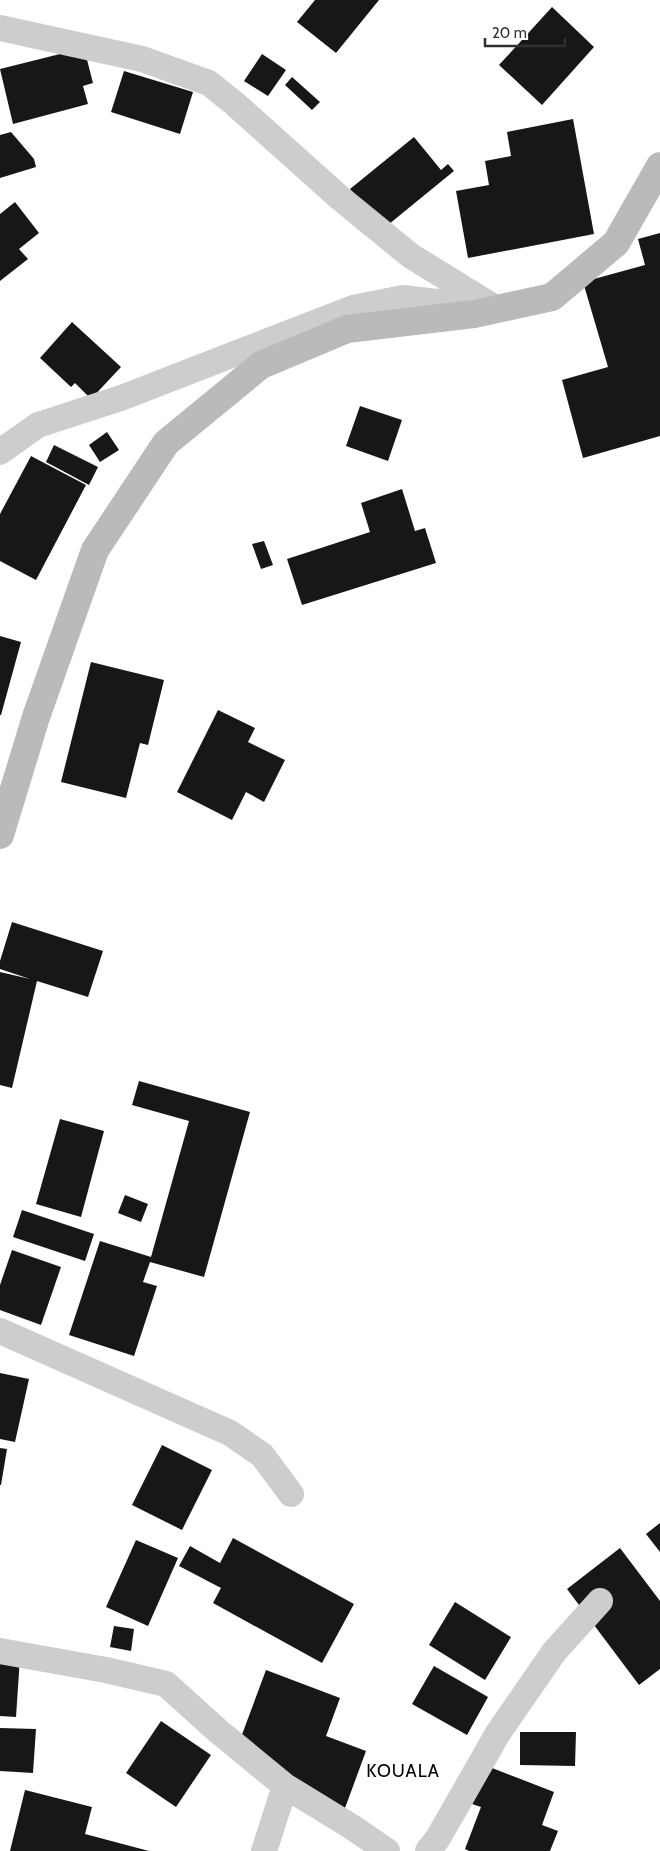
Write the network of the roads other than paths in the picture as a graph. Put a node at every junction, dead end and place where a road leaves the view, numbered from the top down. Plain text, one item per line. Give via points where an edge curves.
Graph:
1 (0, 28) edge
2 (660, 166) edge
3 (496, 310) junction
4 (0, 452) edge
5 (0, 835) edge
6 (0, 1331) edge
7 (290, 1494) dead end
8 (600, 1601) dead end
9 (0, 1651) edge
10 (285, 1786) junction
11 (264, 1851) edge
12 (387, 1851) edge
13 (428, 1851) edge

1 - 3 street via 142,59 209,83 411,256
2 - 3 main road via 616,243 552,297
3 - 4 street via 403,298 353,308 121,398 38,426
3 - 5 main road via 347,329 261,365 166,443 95,550 36,717
6 - 7 street via 230,1433 262,1454
8 - 13 street via 554,1652 498,1732
9 - 10 street via 166,1684
10 - 11 street
10 - 12 street

